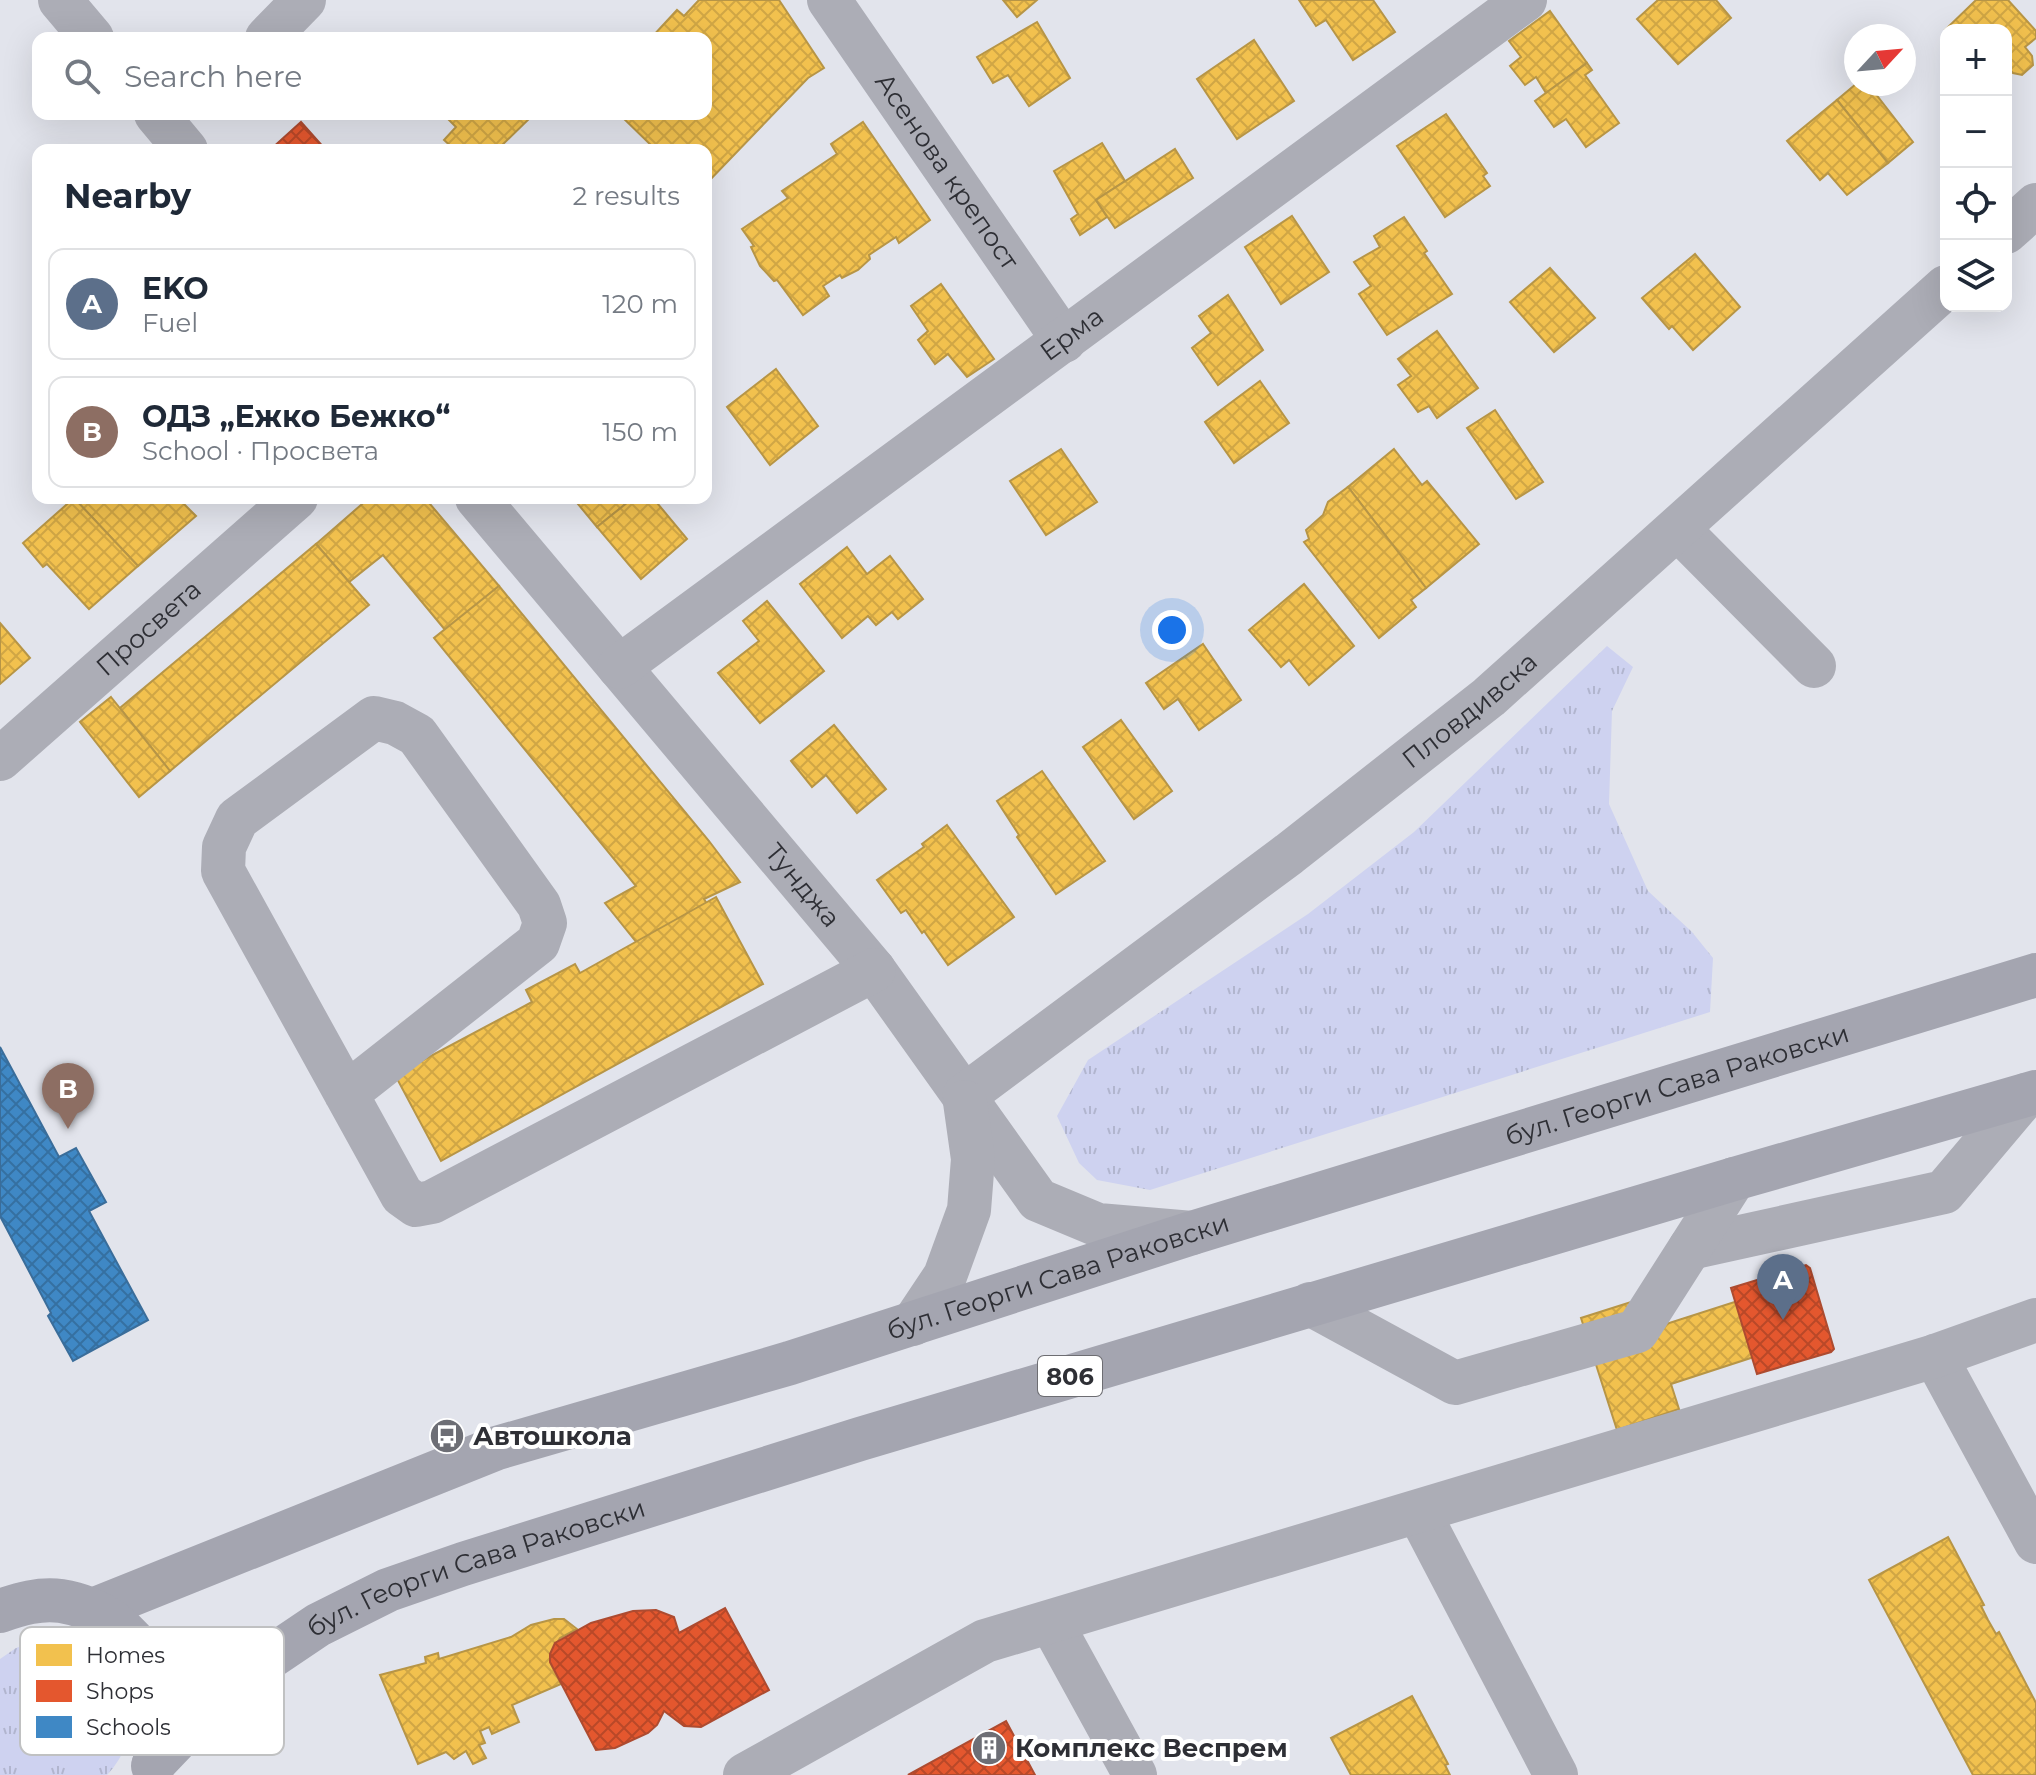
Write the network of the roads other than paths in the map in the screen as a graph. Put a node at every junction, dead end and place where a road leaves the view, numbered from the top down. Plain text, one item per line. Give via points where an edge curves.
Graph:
1 (60, 0) edge
2 (304, 0) edge
3 (829, 0) edge
4 (1525, 0) edge
5 (87, 32) edge
6 (273, 32) edge
7 (2036, 205) edge
8 (2012, 227) edge
9 (1940, 292) edge
10 (1064, 341) junction
11 (289, 504) edge
12 (482, 504) edge
13 (1678, 529) junction
14 (1814, 666) dead end
15 (619, 667) junction
16 (0, 759) edge
17 (874, 970) junction
18 (2036, 975) edge
19 (2031, 1093) edge
20 (346, 1094) junction
21 (964, 1096) junction
22 (1734, 1179) junction
23 (1192, 1233) junction
24 (1690, 1248) junction
25 (1310, 1304) junction
26 (2036, 1320) edge
27 (913, 1324) junction
28 (1935, 1356) junction
29 (1419, 1513) junction
30 (2036, 1542) edge
31 (93, 1610) junction
32 (0, 1611) edge
33 (1051, 1622) junction
34 (119, 1627) edge
35 (284, 1648) edge
36 (745, 1775) edge
37 (1135, 1775) edge
38 (1556, 1775) edge

1 - 5 street
2 - 6 street
3 - 10 street, Асенова крепост
4 - 10 street, Ерма
7 - 8 street
9 - 13 street, Пловдивска
10 - 15 street, Ерма
11 - 16 street, Просвета
12 - 15 street, Тунджа
13 - 14 street
13 - 21 street, Пловдивска via 1489,697 1388,778
15 - 17 street, Тунджа
17 - 20 street via 432,1202 416,1205 402,1195
17 - 21 street, Тунджа
18 - 23 main road, бул. Георги Сава Раковски
19 - 22 main road, бул. Георги Сава Раковски / 806
19 - 24 street via 1944,1192
20 - 20 street via 538,943 545,923 539,905 417,735 374,718 237,819 224,847 223,871
21 - 23 street via 1038,1200 1098,1225
21 - 27 street, Тунджа via 973,1159 969,1210 945,1276
22 - 24 street
22 - 25 main road, бул. Георги Сава Раковски / 806
23 - 27 main road, бул. Георги Сава Раковски
24 - 25 street via 1637,1331 1455,1383
25 - 35 main road, бул. Георги Сава Раковски / 806 via 463,1564 388,1590
26 - 28 street
27 - 31 main road, бул. Георги Сава Раковски via 497,1448
28 - 29 street
28 - 30 street
29 - 33 street
29 - 38 street
31 - 32 main road, 806 via 60,1601 26,1602
31 - 34 main road, 806
33 - 36 street via 985,1641
33 - 37 street

